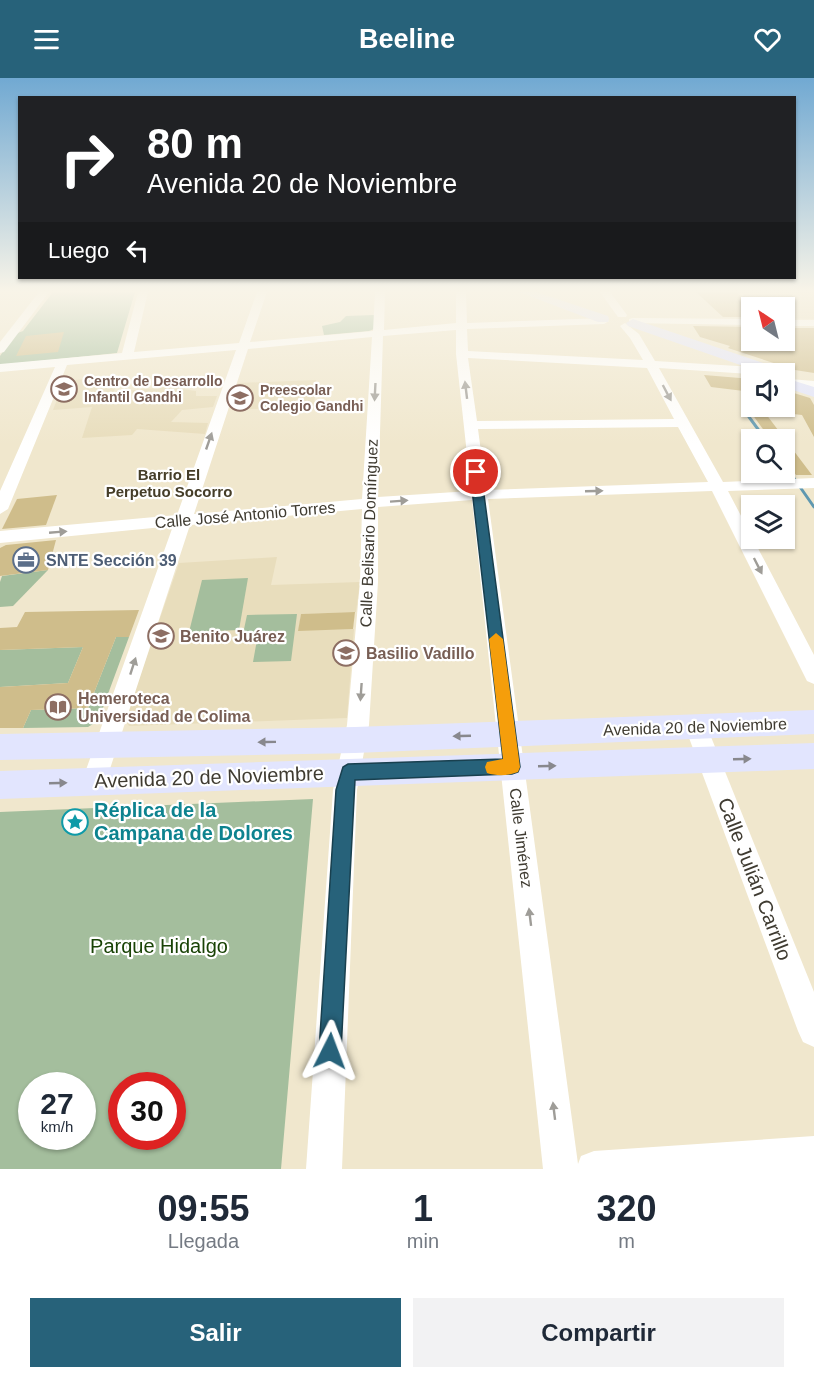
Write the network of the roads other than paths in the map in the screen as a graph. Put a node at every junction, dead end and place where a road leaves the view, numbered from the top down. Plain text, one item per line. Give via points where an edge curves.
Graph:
1 (130, 343) edge
2 (264, 343) edge
3 (377, 343) edge
4 (462, 343) edge
5 (639, 343) edge
6 (678, 343) edge
7 (684, 343) edge
8 (242, 345) junction
9 (462, 354) junction
10 (127, 356) junction
11 (63, 362) junction
12 (742, 363) edge
13 (652, 365) junction
14 (741, 367) edge
15 (0, 368) edge
16 (741, 371) edge
17 (795, 380) edge
18 (795, 383) edge
19 (814, 385) edge
20 (814, 392) edge
21 (682, 423) junction
22 (470, 424) junction
23 (804, 484) edge
24 (718, 487) junction
25 (478, 495) junction
26 (370, 503) junction
27 (0, 509) edge
28 (182, 521) junction
29 (0, 537) edge
30 (814, 675) edge
31 (814, 722) edge
32 (696, 727) junction
33 (508, 734) junction
34 (355, 740) junction
35 (107, 745) junction
36 (0, 747) edge
37 (814, 756) edge
38 (709, 760) junction
39 (512, 767) junction
40 (348, 772) junction
41 (94, 781) junction
42 (0, 785) edge
43 (814, 1031) edge
44 (814, 1154) edge
45 (324, 1169) edge
46 (561, 1169) edge
47 (594, 1169) edge

1 - 10 street
2 - 8 street
3 -> 26 street, Calle Belisario Domínguez
4 - 9 street, Calle Jiménez
5 - 13 street
6 - 14 main road
7 - 12 main road
8 - 10 street
28 -> 8 street
9 - 13 street
22 -> 9 street, Calle Jiménez
10 - 11 street
11 - 15 street
11 - 27 street
13 - 16 street
13 -> 21 street
17 - 19 main road
18 - 20 main road
21 - 22 street
21 - 24 street
22 - 25 street, Calle Jiménez
23 - 24 street, Calle José Antonio Torres
25 -> 24 street, Calle José Antonio Torres
24 -> 30 street
26 -> 25 street, Calle José Antonio Torres
25 - 33 street, Calle Jiménez
26 - 28 street, Calle José Antonio Torres
26 -> 34 street, Calle Belisario Domínguez via 369,582
29 -> 28 street, Calle José Antonio Torres
35 -> 28 street
31 - 32 main road, Avenida 20 de Noviembre
32 - 33 main road, Avenida 20 de Noviembre
32 - 38 street, Calle Julián Carrillo
33 -> 34 main road, Avenida 20 de Noviembre
33 - 39 street, Calle Jiménez
34 -> 35 main road, Avenida 20 de Noviembre
34 - 40 street, Calle Belisario Domínguez
35 - 36 main road, Avenida 20 de Noviembre
35 - 41 street
38 -> 37 main road, Avenida 20 de Noviembre
39 -> 38 main road, Avenida 20 de Noviembre
38 - 43 street, Calle Julián Carrillo
39 - 40 main road, Avenida 20 de Noviembre
46 -> 39 street, Calle Jiménez
40 - 41 main road, Avenida 20 de Noviembre
40 - 45 street, Calle Belisario Domínguez
42 -> 41 main road, Avenida 20 de Noviembre
44 - 47 street

